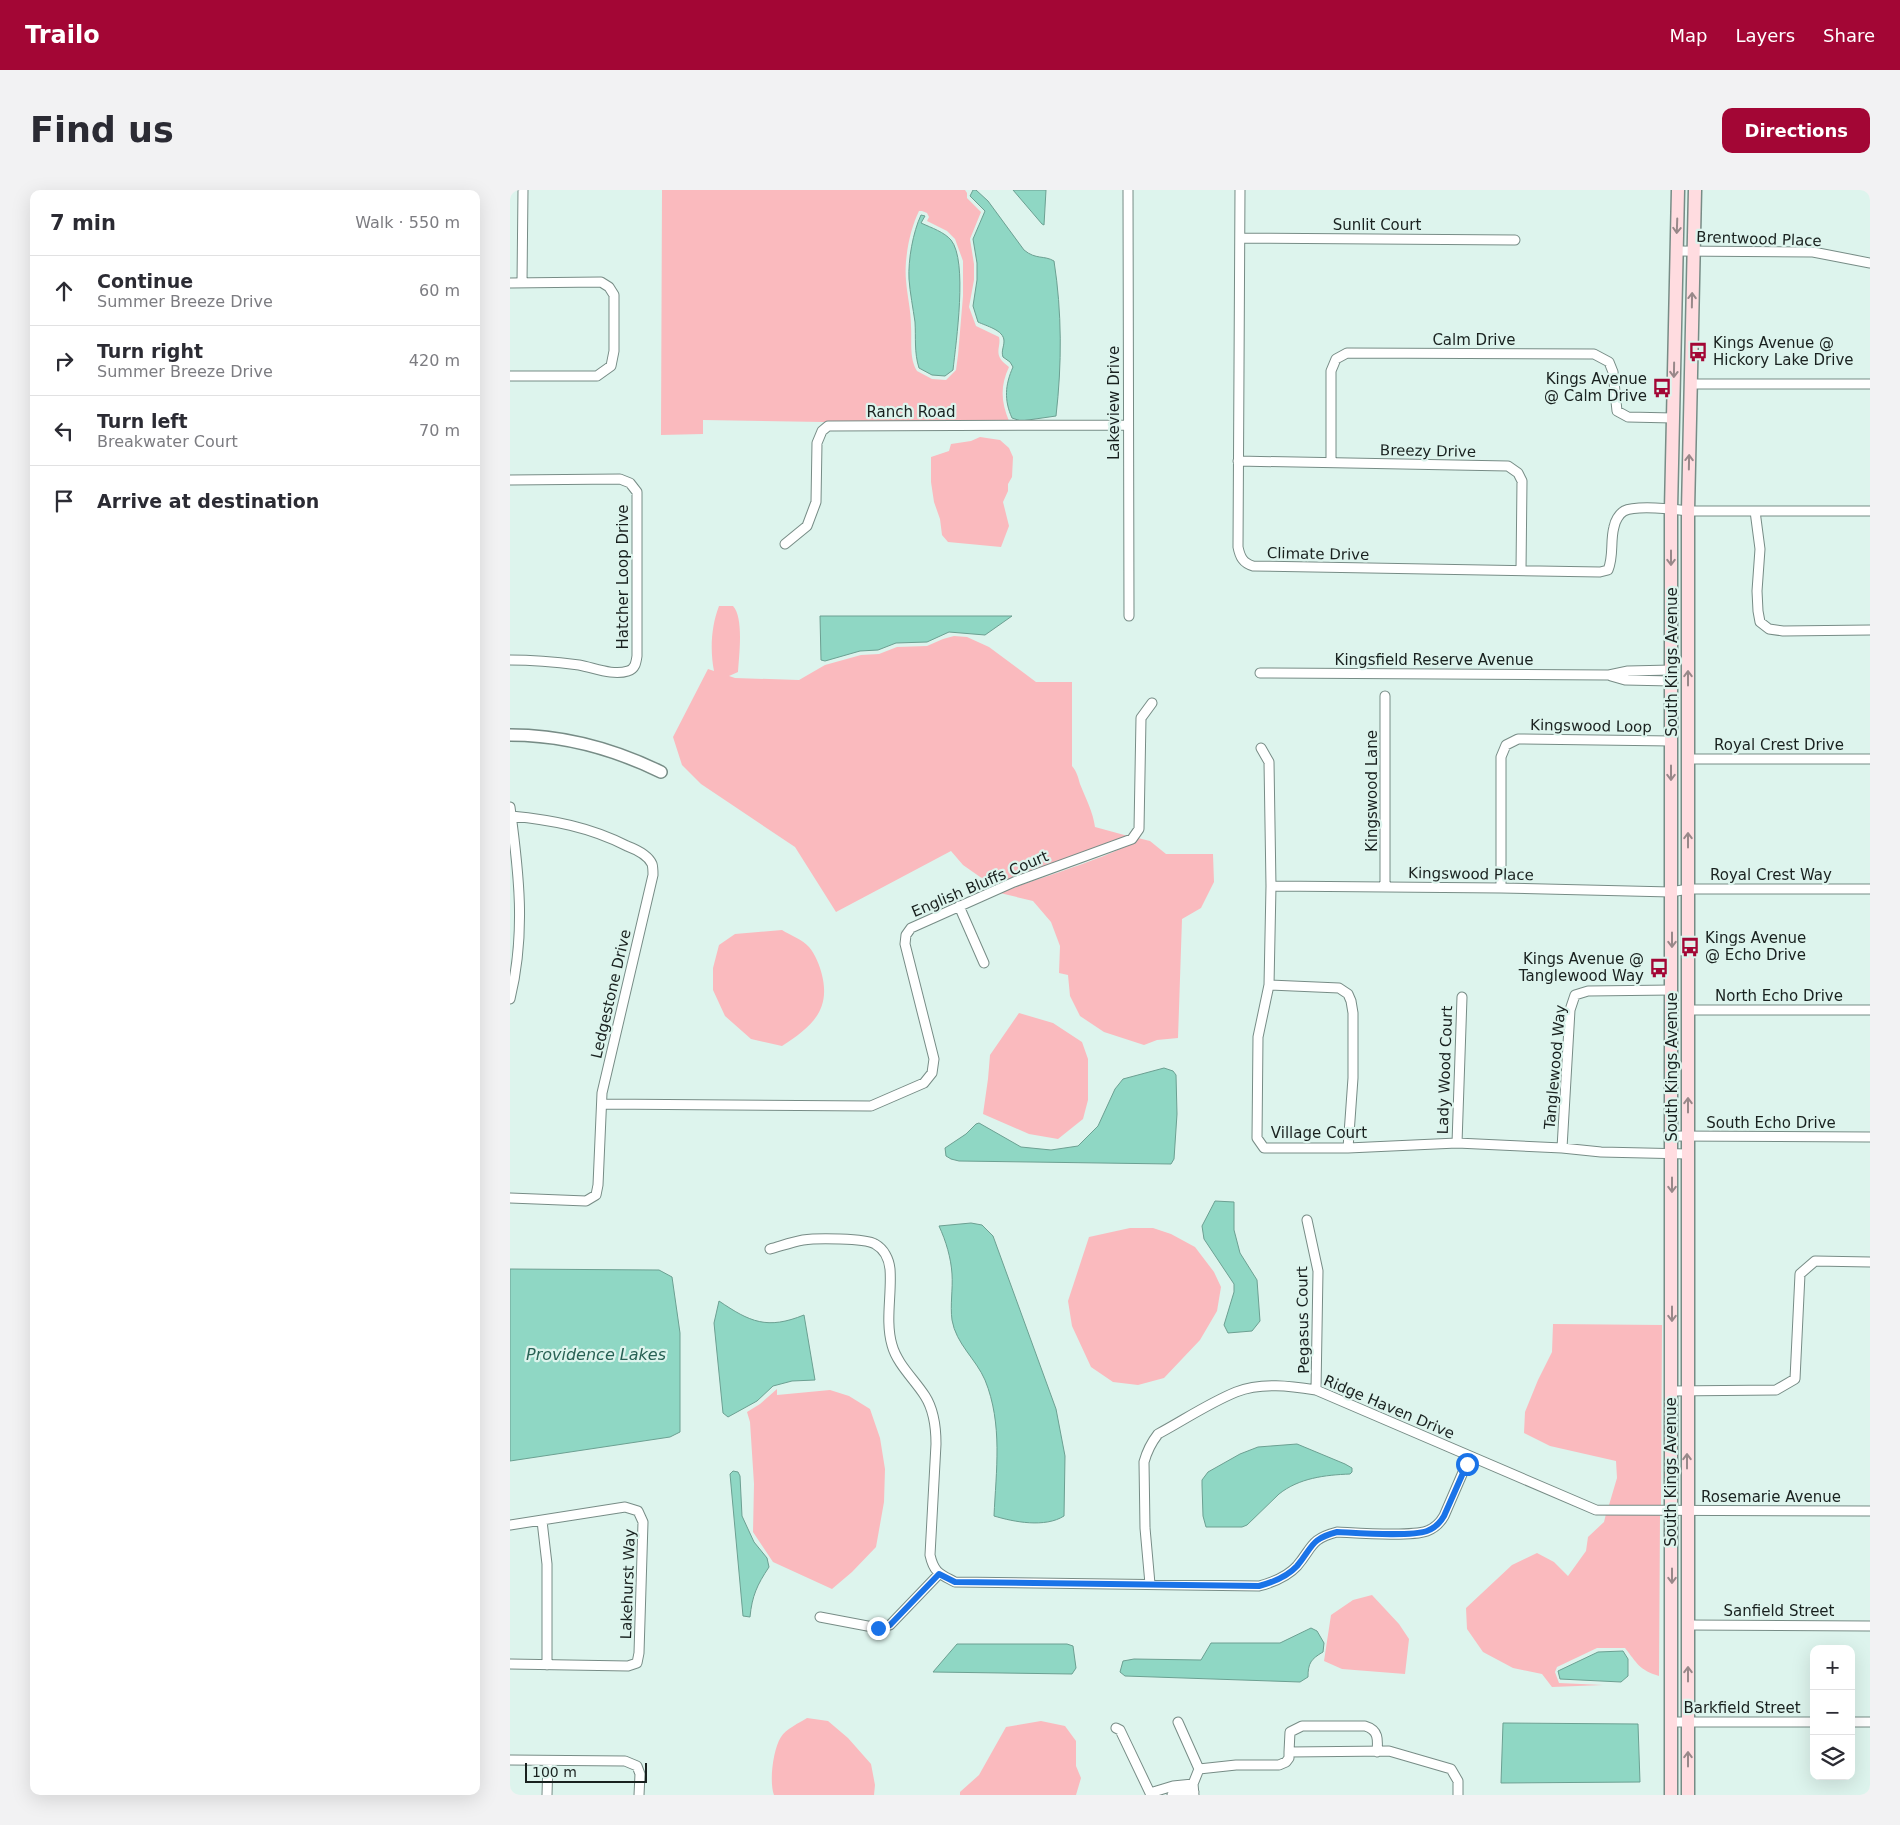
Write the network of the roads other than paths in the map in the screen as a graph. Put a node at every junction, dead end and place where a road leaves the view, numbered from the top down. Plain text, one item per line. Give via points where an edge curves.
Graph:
1 (523, 190) edge
2 (1128, 190) edge
3 (1240, 190) edge
4 (1678, 190) edge
5 (1695, 190) edge
6 (1240, 238) junction
7 (1514, 240) dead end
8 (1693, 250) junction
9 (1676, 251) junction
10 (1870, 262) edge
11 (522, 282) junction
12 (510, 283) edge
13 (510, 376) edge
14 (1690, 384) junction
15 (1870, 384) edge
16 (1673, 418) junction
17 (1128, 425) junction
18 (1238, 461) junction
19 (1331, 462) junction
20 (510, 480) edge
21 (1671, 509) junction
22 (1688, 511) junction
23 (1870, 511) edge
24 (1755, 512) junction
25 (785, 544) dead end
26 (1521, 570) junction
27 (1129, 616) dead end
28 (1870, 630) edge
29 (510, 660) edge
30 (1260, 673) dead end
31 (1671, 676) junction
32 (1385, 696) dead end
33 (1152, 703) dead end
34 (510, 735) edge
35 (1671, 741) junction
36 (1261, 748) dead end
37 (1688, 759) junction
38 (1870, 759) edge
39 (661, 772) dead end
40 (511, 812) edge
41 (1271, 886) junction
42 (1385, 886) junction
43 (1501, 888) junction
44 (1688, 889) junction
45 (1870, 889) edge
46 (1671, 892) junction
47 (959, 906) junction
48 (984, 963) dead end
49 (1269, 985) junction
50 (1672, 990) junction
51 (1462, 997) dead end
52 (510, 1000) edge
53 (1688, 1010) junction
54 (1870, 1010) edge
55 (602, 1104) junction
56 (1672, 1136) junction
57 (1688, 1136) junction
58 (1870, 1137) edge
59 (1457, 1143) junction
60 (1348, 1148) junction
61 (1562, 1148) junction
62 (1672, 1154) junction
63 (1688, 1154) junction
64 (510, 1198) edge
65 (1307, 1220) dead end
66 (770, 1249) dead end
67 (1870, 1262) edge
68 (1672, 1265) junction
69 (1688, 1265) junction
70 (1316, 1390) junction
71 (1672, 1391) junction
72 (1687, 1391) junction
73 (1470, 1456) junction
74 (1672, 1510) junction
75 (1688, 1510) junction
76 (1870, 1511) edge
77 (542, 1521) junction
78 (510, 1525) edge
79 (939, 1574) junction
80 (1150, 1584) junction
81 (820, 1617) dead end
82 (1688, 1625) junction
83 (1870, 1626) edge
84 (510, 1664) edge
85 (546, 1665) junction
86 (1178, 1722) dead end
87 (1671, 1722) junction
88 (1688, 1722) junction
89 (1810, 1722) edge
90 (1855, 1722) edge
91 (1870, 1722) edge
92 (1289, 1752) junction
93 (1378, 1752) junction
94 (510, 1760) edge
95 (548, 1761) junction
96 (1198, 1769) junction
97 (1194, 1790) edge
98 (1148, 1794) edge
99 (547, 1795) edge
100 (639, 1795) edge
101 (1172, 1795) edge
102 (1458, 1795) edge
103 (1671, 1795) edge
104 (1688, 1795) edge

1 - 11 street
2 - 17 street, Lakeview Drive
3 - 6 street, Climate Drive
4 -> 9 main road, South Kings Avenue
5 - 8 main road, South Kings Avenue
6 - 7 street, Sunlit Court
6 - 18 street, Climate Drive
8 - 9 street, Brentwood Place
8 - 10 street, Brentwood Place via 1813,252
14 -> 8 main road, South Kings Avenue
9 -> 16 main road, South Kings Avenue
11 - 12 street
11 - 13 street via 601,282 609,287 614,295 614,351 611,366 597,376
14 - 15 street
22 -> 14 main road, South Kings Avenue
16 - 19 street, Calm Drive via 1628,417 1617,411 1609,362 1594,354 1347,353 1336,359 1331,371
16 - 21 main road, South Kings Avenue
17 - 25 street, Ranch Road via 828,426 822,430 817,443 816,502 807,526
17 - 27 street, Lakeview Drive
18 - 19 street, Breezy Drive
18 - 26 street, Climate Drive via 1238,547 1248,565
19 - 26 street, Breezy Drive via 1508,466 1518,473 1522,481
20 - 29 street, Hatcher Loop Drive via 620,479 630,483 637,492 635,666 618,674 563,663
21 - 22 street, Climate Drive
21 - 26 street, Climate Drive via 1624,511 1613,528 1612,562 1608,570
21 -> 31 main road, South Kings Avenue
22 - 24 street, Climate Drive
37 -> 22 main road, South Kings Avenue
23 - 24 street, Climate Drive
24 - 28 street via 1760,549 1760,622 1769,629 1783,631
30 - 31 street, Kingsfield Reserve Avenue via 1609,675 1628,671
31 - 35 main road, South Kings Avenue
32 - 42 street, Kingswood Lane
33 - 47 street, English Bluffs Court via 1141,718 1139,828 1132,839 1014,882
34 - 39 street via 583,743 624,755
35 - 43 street, Kingswood Loop via 1518,739 1506,745 1501,757
35 -> 46 main road, South Kings Avenue
36 - 41 street, Village Court via 1269,762
37 - 38 street, Royal Crest Drive
44 -> 37 main road, South Kings Avenue
40 - 52 street, Ledgestone Drive via 521,917
40 - 55 street, Ledgestone Drive via 601,834 636,850 652,865 653,875 602,1092
41 - 42 street, Kingswood Place
41 - 49 street, Village Court
42 - 43 street, Kingswood Place
43 - 46 street, Kingswood Place
44 - 45 street, Royal Crest Way
44 - 46 street, Royal Crest Way
44 - 53 main road, South Kings Avenue
46 -> 50 main road, South Kings Avenue
47 - 48 street
47 - 55 street, English Bluffs Court via 911,928 906,935 905,944 934,1059 932,1073 924,1083 871,1106
49 - 60 street via 1339,988 1348,994 1353,1013 1354,1078
49 - 60 street, Village Court via 1258,1037 1257,1138 1264,1148
50 - 56 main road, South Kings Avenue
50 - 61 street, Tanglewood Way via 1588,991 1575,995 1570,1010
51 - 59 street, Lady Wood Court
53 - 54 street, North Echo Drive
57 -> 53 main road, South Kings Avenue
55 - 64 street, Ledgestone Drive via 596,1195 586,1202
56 - 57 street, South Echo Drive
56 - 62 main road, South Kings Avenue
57 - 58 street, South Echo Drive
57 - 63 main road, South Kings Avenue
59 - 60 street, Village Court
59 - 61 street, Village Court
61 - 62 street, Village Court
62 - 63 street, Village Court
62 -> 68 main road, South Kings Avenue
63 - 69 main road, South Kings Avenue
65 - 70 street, Pegasus Court via 1318,1271
66 - 79 street via 803,1240 861,1240 874,1243 884,1252 890,1268 892,1346 925,1397 936,1430 930,1555 932,1566
67 - 72 street via 1815,1261 1800,1274 1795,1379 1776,1390
68 - 69 main road
68 -> 71 main road, South Kings Avenue
69 - 72 main road, South Kings Avenue
70 - 73 street, Ridge Haven Drive
70 - 80 street, Ridge Haven Drive via 1268,1386 1237,1392 1158,1434 1144,1462
71 - 72 street
71 - 74 main road, South Kings Avenue
75 -> 72 main road, South Kings Avenue
73 - 74 street, Ridge Haven Drive via 1596,1510
73 - 80 street via 1440,1523 1425,1532 1337,1532 1326,1535 1309,1547 1297,1566 1288,1573 1259,1586
74 - 75 street, Rosemarie Avenue
74 -> 87 main road, South Kings Avenue
75 - 76 street, Rosemarie Avenue
75 - 82 main road, South Kings Avenue
77 - 78 street, Lakehurst Way
77 - 85 street via 547,1564
77 - 85 street, Lakehurst Way via 625,1507 638,1511 643,1522 637,1663 628,1666
79 - 80 street via 955,1582
79 - 81 street via 890,1625 878,1628
82 - 83 street, Sanfield Street
88 -> 82 main road, South Kings Avenue
84 - 85 street, Lakehurst Way
86 - 96 street
87 - 88 street, Barkfield Street
87 - 103 main road, South Kings Avenue
88 - 89 street, Barkfield Street
104 -> 88 main road, South Kings Avenue
90 - 91 street
92 - 93 street
92 - 93 street via 1290,1732 1298,1727 1311,1726 1372,1728 1377,1736
92 - 96 street via 1286,1762 1278,1765
93 - 102 street via 1389,1751 1451,1769 1458,1781
94 - 95 street
95 - 99 street
95 - 100 street via 625,1761 637,1766
96 - 97 street
97 - 98 street via 1173,1786
97 - 101 street
98 - 98 street via 1120,1730 1116,1728 1114,1732

